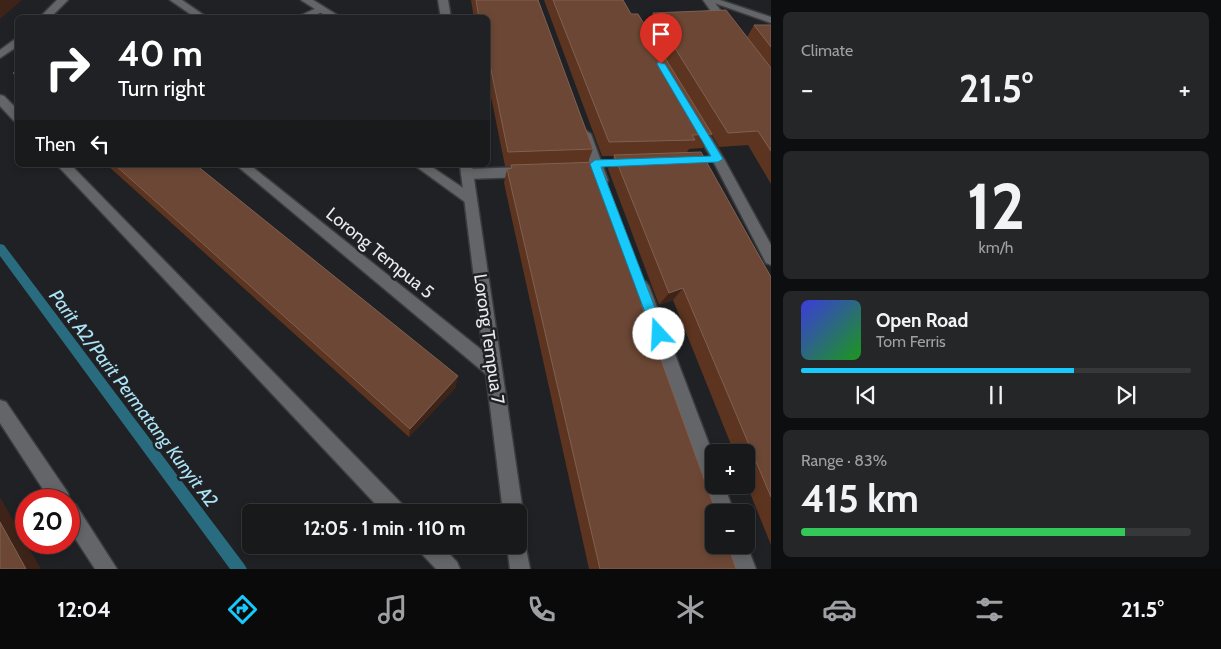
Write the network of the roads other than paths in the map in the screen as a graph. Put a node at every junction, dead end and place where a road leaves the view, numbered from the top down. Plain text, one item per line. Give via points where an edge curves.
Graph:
1 (64, 0) edge
2 (175, 0) edge
3 (306, 0) edge
4 (444, 0) edge
5 (709, 0) edge
6 (321, 8) junction
7 (52, 10) junction
8 (47, 15) edge
9 (58, 15) edge
10 (198, 15) edge
11 (306, 15) edge
12 (332, 15) edge
13 (446, 15) edge
14 (771, 20) edge
15 (734, 35) edge
16 (15, 42) edge
17 (0, 55) edge
18 (0, 99) edge
19 (15, 115) edge
20 (693, 117) edge
21 (579, 118) edge
22 (700, 159) edge
23 (718, 159) junction
24 (65, 167) edge
25 (244, 167) edge
26 (423, 167) edge
27 (467, 169) edge
28 (539, 171) edge
29 (608, 196) edge
30 (470, 200) junction
31 (771, 259) edge
32 (635, 270) edge
33 (494, 370) junction
34 (0, 408) edge
35 (705, 459) edge
36 (54, 489) edge
37 (388, 504) edge
38 (512, 504) edge
39 (80, 528) edge
40 (436, 554) edge
41 (518, 554) edge
42 (740, 554) edge
43 (107, 569) edge
44 (450, 569) edge
45 (520, 569) edge
46 (746, 569) edge

1 - 7 street
2 - 10 street
3 - 6 street
4 - 13 street
5 - 14 street
5 - 15 street
6 - 11 street
6 - 12 street
7 - 8 street
7 - 9 street
16 - 17 street
18 - 19 street
20 - 23 street
21 - 29 street
22 - 23 street
23 - 31 street
24 - 37 street
25 - 33 street, Lorong Tempua 5
26 - 30 street
27 - 28 street
27 - 30 street, Lorong Tempua 7
30 - 33 street, Lorong Tempua 7
32 - 35 street
33 - 38 street, Lorong Tempua 7
34 - 36 street
39 - 43 street
40 - 44 street
41 - 45 street
42 - 46 street

